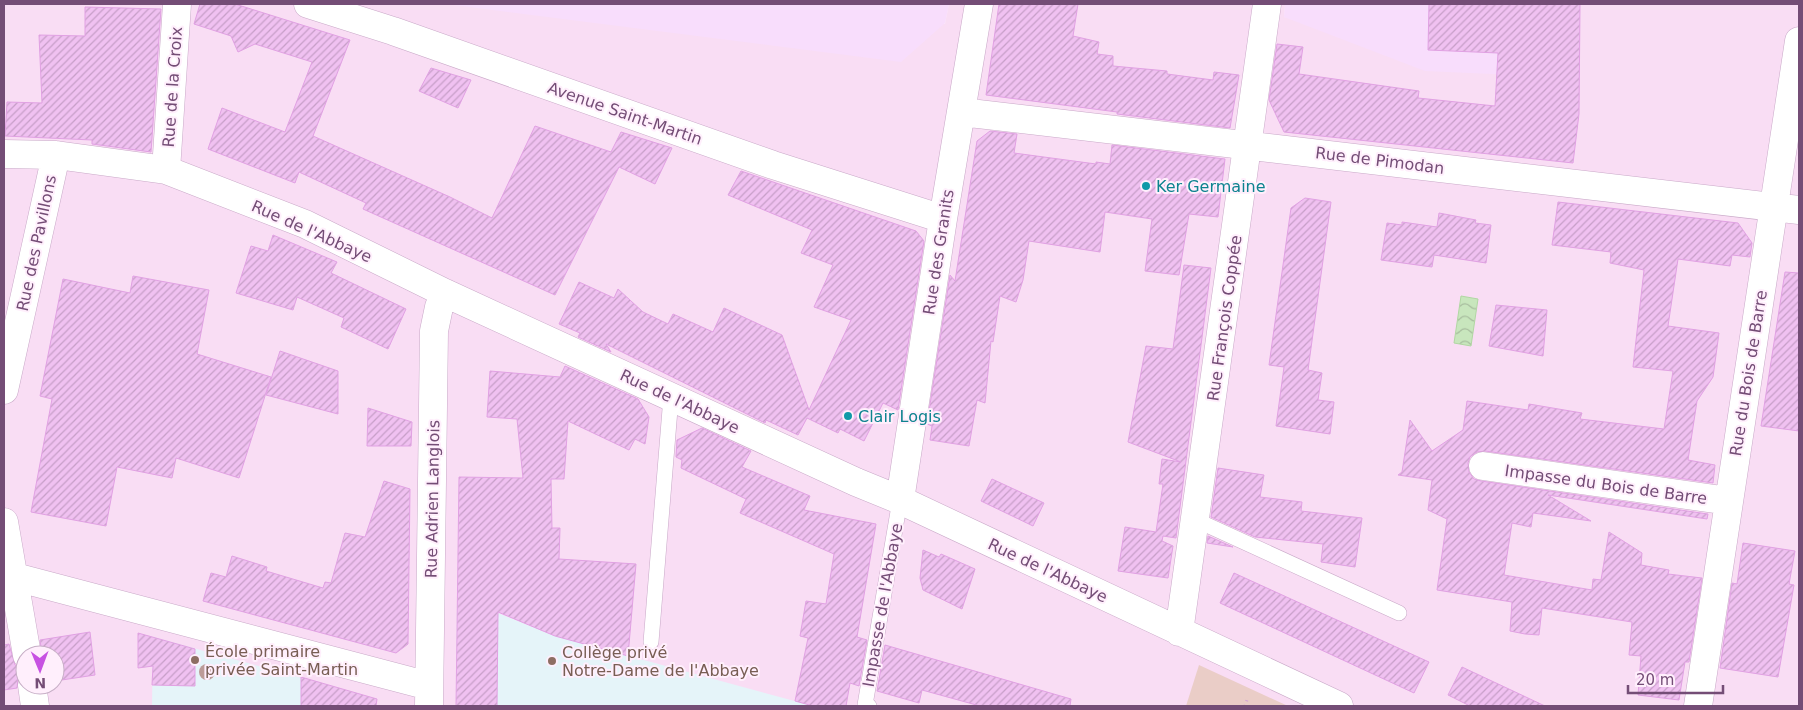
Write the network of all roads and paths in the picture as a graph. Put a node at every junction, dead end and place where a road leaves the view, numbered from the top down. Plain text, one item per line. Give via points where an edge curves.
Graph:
1 (177, 4) edge
2 (308, 4) edge
3 (978, 4) edge
4 (1267, 4) edge
5 (1799, 41) edge
6 (961, 112) junction
7 (1247, 145) junction
8 (4, 154) edge
9 (56, 155) junction
10 (166, 170) junction
11 (1786, 209) edge
12 (943, 220) junction
13 (445, 293) junction
14 (4, 390) edge
15 (671, 397) junction
16 (1483, 466) dead end
17 (900, 500) junction
18 (1729, 502) junction
19 (1196, 520) junction
20 (4, 522) edge
21 (14, 576) junction
22 (1399, 613) dead end
23 (1179, 632) junction
24 (651, 642) dead end
25 (25, 645) edge
26 (429, 696) edge
27 (869, 706) edge
28 (1339, 706) edge
29 (1698, 706) edge

1 - 10 street, Rue de la Croix
2 - 12 street, Avenue Saint-Martin via 773,165
3 - 6 street, Rue des Granits
4 - 7 street, Rue François Coppée
5 - 11 street, Rue du Bois de Barre
6 - 7 street, Rue de Pimodan
6 - 12 street, Rue des Granits
7 - 11 street, Rue de Pimodan
7 - 19 street, Rue François Coppée
8 - 9 street, Rue de l'Abbaye
9 - 10 street, Rue de l'Abbaye
9 - 14 street, Rue des Pavillons
10 - 13 street, Rue de l'Abbaye via 305,224
11 - 18 street, Rue du Bois de Barre
12 - 17 street, Rue des Granits
13 - 15 street, Rue de l'Abbaye
13 - 26 street, Rue Adrien Langlois via 434,331
15 - 17 street, Rue de l'Abbaye
15 - 24 lane
16 - 18 street, Impasse du Bois de Barre
17 - 23 street, Rue de l'Abbaye
17 - 27 lane, Impasse de l'Abbaye via 865,705
18 - 29 street, Rue du Bois de Barre
19 - 22 lane
19 - 23 street, Rue François Coppée
20 - 21 street
21 - 25 street
21 - 26 street
23 - 28 street, Rue de l'Abbaye

